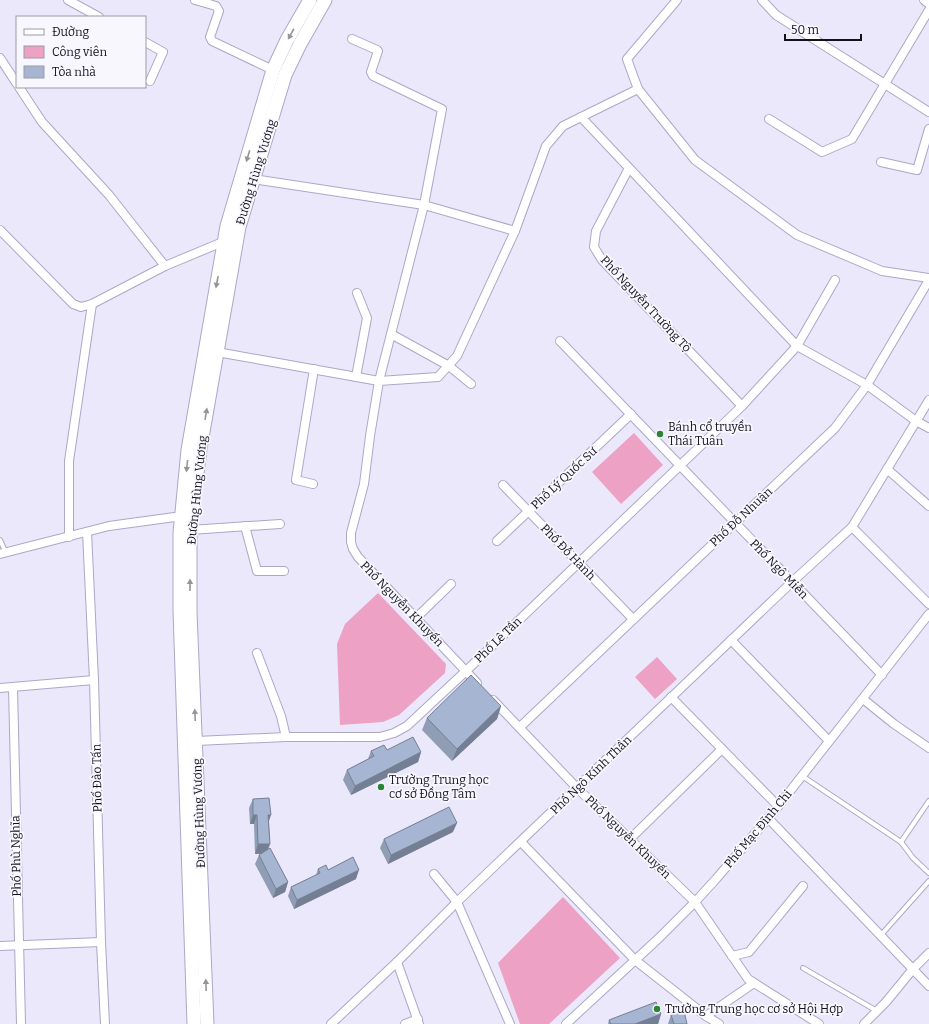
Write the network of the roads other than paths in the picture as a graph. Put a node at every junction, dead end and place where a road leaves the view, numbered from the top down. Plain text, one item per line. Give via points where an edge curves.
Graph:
1 (68, 0) edge
2 (195, 0) edge
3 (310, 0) edge
4 (325, 0) edge
5 (677, 0) edge
6 (762, 0) edge
7 (924, 0) edge
8 (929, 4) edge
9 (929, 10) edge
10 (97, 16) edge
11 (352, 39) dead end
12 (146, 43) edge
13 (0, 58) edge
14 (273, 70) junction
15 (150, 81) dead end
16 (16, 83) edge
17 (885, 84) junction
18 (19, 88) edge
19 (638, 89) junction
20 (929, 112) edge
21 (581, 117) junction
22 (769, 119) dead end
23 (929, 129) edge
24 (881, 162) dead end
25 (629, 168) junction
26 (253, 179) junction
27 (424, 206) junction
28 (0, 230) edge
29 (515, 231) junction
30 (225, 241) junction
31 (165, 266) junction
32 (929, 279) edge
33 (835, 280) dead end
34 (357, 293) dead end
35 (92, 304) junction
36 (392, 334) junction
37 (560, 341) dead end
38 (797, 346) junction
39 (217, 352) junction
40 (449, 366) junction
41 (314, 369) junction
42 (356, 377) junction
43 (379, 381) junction
44 (471, 384) dead end
45 (867, 385) junction
46 (929, 400) edge
47 (742, 406) junction
48 (631, 414) junction
49 (916, 421) junction
50 (929, 428) edge
51 (680, 466) junction
52 (887, 468) junction
53 (313, 484) dead end
54 (503, 486) dead end
55 (929, 506) edge
56 (528, 511) junction
57 (187, 515) junction
58 (735, 523) junction
59 (280, 524) dead end
60 (245, 526) junction
61 (852, 527) junction
62 (190, 530) junction
63 (87, 532) junction
64 (69, 537) junction
65 (0, 540) edge
66 (497, 541) dead end
67 (3, 553) edge
68 (579, 563) junction
69 (284, 571) dead end
70 (792, 582) junction
71 (451, 584) dead end
72 (929, 604) edge
73 (929, 614) edge
74 (416, 618) junction
75 (633, 619) junction
76 (731, 640) junction
77 (257, 653) dead end
78 (466, 671) junction
79 (882, 675) junction
80 (94, 680) junction
81 (0, 688) edge
82 (13, 688) junction
83 (672, 697) junction
84 (863, 699) junction
85 (520, 727) junction
86 (286, 738) junction
87 (196, 741) junction
88 (829, 741) junction
89 (929, 748) edge
90 (722, 749) junction
91 (801, 776) junction
92 (577, 788) junction
93 (929, 801) edge
94 (778, 806) junction
95 (768, 818) junction
96 (630, 839) junction
97 (521, 842) junction
98 (901, 842) junction
99 (929, 873) edge
100 (434, 874) dead end
101 (929, 881) edge
102 (803, 886) dead end
103 (457, 902) junction
104 (695, 902) junction
105 (880, 935) junction
106 (101, 942) junction
107 (18, 945) junction
108 (0, 946) edge
109 (929, 953) edge
110 (732, 956) junction
111 (636, 960) junction
112 (398, 962) junction
113 (803, 968) dead end
114 (913, 969) junction
115 (754, 983) junction
116 (929, 986) edge
117 (877, 1011) junction
118 (706, 1016) junction
119 (418, 1022) edge
120 (21, 1024) edge
121 (105, 1024) edge
122 (194, 1024) edge
123 (207, 1024) edge
124 (331, 1024) edge
125 (405, 1024) edge
126 (510, 1024) edge
127 (566, 1024) edge
128 (719, 1024) edge
129 (819, 1024) edge
130 (864, 1024) edge

1 - 10 street
2 - 14 street via 216,6 219,11 210,37 212,41
3 -> 14 main road, Đường Hùng Vương
4 - 26 main road, Đường Hùng Vương via 285,75
5 - 19 street via 627,59
6 - 17 street via 776,15
7 - 8 street
9 - 17 street
11 - 27 street, Phố Nguyễn Khuyến via 378,51 371,72 373,76 442,108
12 - 15 street via 163,52
13 - 16 street
14 -> 30 main road, Đường Hùng Vương via 227,226
17 - 20 street
17 - 22 street via 852,139 822,152
18 - 31 street via 42,122 109,195
19 - 21 street
19 - 32 street via 695,160 797,235 882,271
21 - 25 street
21 - 29 street via 562,126 546,146
23 - 24 street via 917,170
25 - 38 street
25 - 47 street, Phố Nguyễn Trường Tộ via 596,231 594,246 602,260
26 - 27 street
26 - 39 main road, Đường Hùng Vương via 239,227
27 - 29 street
27 - 36 street, Phố Nguyễn Khuyến
28 - 35 street via 73,304 81,307
29 - 40 street via 457,356
30 - 31 street
30 -> 57 main road, Đường Hùng Vương via 188,450
31 - 35 street
32 - 45 street, Phố Đỗ Nhuận
33 - 38 street, Phố Lê Tần
34 - 42 street via 367,318
35 - 64 street via 69,461
36 - 40 street
36 - 43 street, Phố Nguyễn Khuyến
37 - 48 street, Phố Ngô Miễn
38 - 45 street
38 - 47 street, Phố Lê Tần
39 - 41 street
57 -> 39 main road, Đường Hùng Vương
40 - 43 street via 438,376
40 - 44 street
41 - 42 street
41 - 53 street via 296,480
42 - 43 street
43 - 74 street, Phố Nguyễn Khuyến via 364,484 351,542 358,557
45 - 49 street
45 - 58 street, Phố Đỗ Nhuận via 835,428
46 - 49 street, Phố Ngô Kính Thần
47 - 51 street, Phố Lê Tần
48 - 51 street, Phố Ngô Miễn
48 - 56 street, Phố Lý Quốc Sư
49 - 50 street
49 - 52 street, Phố Ngô Kính Thần
51 - 58 street, Phố Ngô Miễn
51 - 68 street, Phố Lê Tần
52 - 55 street
52 - 61 street, Phố Ngô Kính Thần
54 - 56 street, Phố Đỗ Hành
56 - 66 street, Phố Lý Quốc Sư
56 - 68 street, Phố Đỗ Hành
57 - 62 main road, Đường Hùng Vương
57 - 63 street via 109,526
57 - 122 main road, Đường Hùng Vương via 180,533 180,611
58 - 70 street, Phố Ngô Miễn
58 - 75 street, Phố Đỗ Nhuận
59 - 60 street
60 - 62 street
60 - 69 street via 257,571
61 - 70 street, Phố Ngô Kính Thần
61 - 72 street
87 -> 62 main road, Đường Hùng Vương via 190,612
63 - 64 street
63 - 80 street, Phố Đào Tấn
64 - 67 street
65 - 67 lane
68 - 75 street, Phố Đỗ Hành
68 - 78 street, Phố Lê Tần
70 - 76 street, Phố Ngô Kính Thần
70 - 79 street, Phố Ngô Miễn
71 - 74 street
73 - 79 street, Phố Mạc Đĩnh Chi
74 - 78 street, Phố Nguyễn Khuyến
75 - 85 street, Phố Đỗ Nhuận
76 - 83 street, Phố Ngô Kính Thần
76 - 88 street
77 - 86 street via 282,716
78 - 85 street, Phố Nguyễn Khuyến
78 - 86 street, Phố Lê Tần via 407,726 394,733 380,737
79 - 84 street, Phố Mạc Đĩnh Chi
80 - 82 street
80 - 106 street, Phố Đào Tấn
81 - 82 street
82 - 107 street, Phố Phù Nghĩa
83 - 90 street
83 - 92 street, Phố Ngô Kính Thần
84 - 88 street, Phố Mạc Đĩnh Chi
84 - 89 street
85 - 92 street, Phố Nguyễn Khuyến
86 - 87 street, Phố Lê Tần
123 -> 87 main road, Đường Hùng Vương
88 - 91 street, Phố Mạc Đĩnh Chi
90 - 94 street
90 - 96 street
91 - 94 street, Phố Mạc Đĩnh Chi
91 - 98 lane
92 - 96 street, Phố Nguyễn Khuyến
92 - 97 street, Phố Ngô Kính Thần
93 - 98 lane
94 - 95 street, Phố Mạc Đĩnh Chi
95 - 104 street, Phố Mạc Đĩnh Chi
95 - 105 street
96 - 104 street, Phố Nguyễn Khuyến
97 - 103 street, Phố Ngô Kính Thần
97 - 111 street
98 - 99 lane
100 - 103 street
101 - 105 lane
102 - 110 street via 749,952
103 - 112 street, Phố Ngô Kính Thần
103 - 126 street
104 - 110 street, Phố Nguyễn Khuyến
104 - 111 street, Phố Mạc Đĩnh Chi
105 - 114 street
106 - 107 street
106 - 121 street, Phố Đào Tấn
107 - 108 street
107 - 120 street, Phố Phù Nghĩa
109 - 114 street
110 - 115 street, Phố Nguyễn Khuyến via 748,979
111 - 118 street
111 - 127 street, Phố Mạc Đĩnh Chi
112 - 119 street
112 - 124 street, Phố Ngô Kính Thần
113 - 117 lane
114 - 116 street
114 - 117 street
115 - 118 street
115 - 129 street, Phố Nguyễn Khuyến
117 - 130 street
118 - 128 street
119 - 125 street

